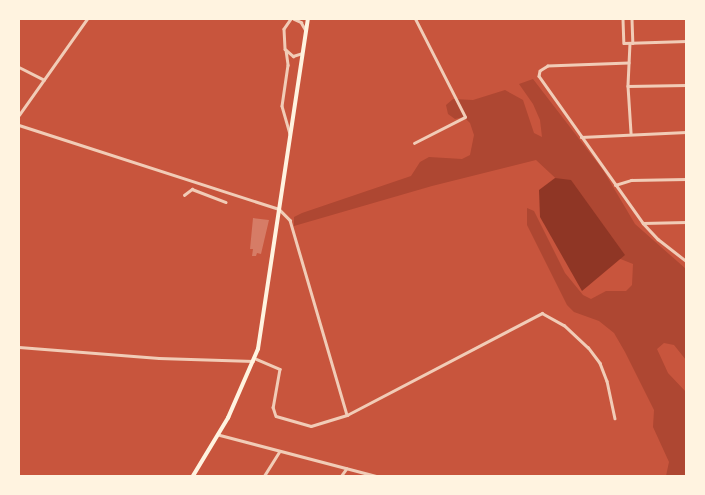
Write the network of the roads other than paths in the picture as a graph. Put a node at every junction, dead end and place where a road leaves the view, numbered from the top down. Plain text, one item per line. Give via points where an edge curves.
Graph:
1 (87, 19) edge
2 (292, 19) edge
3 (308, 19) edge
4 (415, 19) edge
5 (622, 19) edge
6 (632, 19) edge
7 (306, 31) junction
8 (686, 41) edge
9 (630, 43) junction
10 (633, 43) junction
11 (286, 50) junction
12 (303, 52) junction
13 (629, 63) junction
14 (19, 67) edge
15 (44, 80) junction
16 (686, 85) edge
17 (628, 86) junction
18 (19, 115) edge
19 (19, 125) edge
20 (686, 132) edge
21 (631, 133) junction
22 (290, 136) junction
23 (581, 137) junction
24 (414, 143) dead end
25 (686, 179) edge
26 (615, 185) junction
27 (184, 195) dead end
28 (226, 202) dead end
29 (279, 209) junction
30 (686, 222) edge
31 (643, 223) junction
32 (686, 261) edge
33 (19, 347) edge
34 (254, 360) junction
35 (348, 415) junction
36 (615, 418) dead end
37 (220, 435) junction
38 (279, 452) junction
39 (346, 469) junction
40 (193, 476) edge
41 (264, 476) edge
42 (341, 476) edge
43 (376, 476) edge

1 - 15 street
2 - 7 street via 301,22
2 - 11 street via 284,29
3 - 7 main road
4 - 24 street via 465,117
5 - 9 street via 624,43
6 - 10 street
7 - 12 main road
8 - 10 street
9 - 10 street
9 - 13 street
11 - 12 street via 293,56
11 - 22 street via 288,65 282,106
12 - 22 main road
13 - 17 street
13 - 23 street via 548,66 540,71 540,80
14 - 15 street
15 - 18 street
16 - 17 street
17 - 21 street
19 - 29 street
20 - 21 street
21 - 23 street
22 - 29 main road
23 - 26 street
25 - 26 street via 631,180
26 - 31 street
27 - 28 street via 192,189
29 - 34 main road
29 - 35 street via 290,220
30 - 31 street
31 - 32 street via 658,239
33 - 34 street via 159,358
34 - 35 street via 280,369 273,407 276,416 311,426
34 - 37 main road
35 - 36 street via 542,313 564,325 588,347 600,363 607,381
37 - 38 street
37 - 40 main road
38 - 39 street
38 - 41 street
39 - 42 street
39 - 43 street

